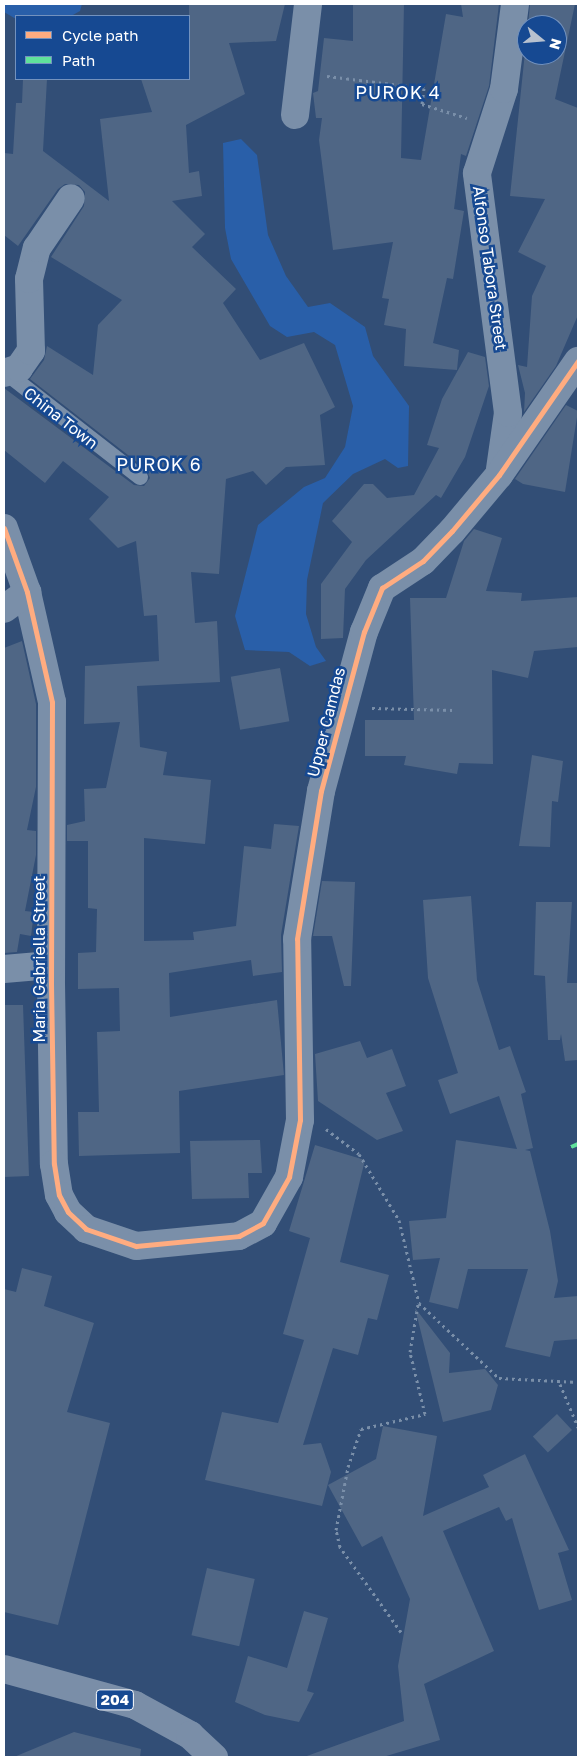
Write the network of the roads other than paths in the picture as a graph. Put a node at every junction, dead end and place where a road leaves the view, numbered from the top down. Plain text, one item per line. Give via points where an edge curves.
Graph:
1 (308, 4) edge
2 (515, 4) edge
3 (295, 115) dead end
4 (71, 198) dead end
5 (578, 362) edge
6 (6, 374) edge
7 (499, 475) junction
8 (140, 477) dead end
9 (4, 528) edge
10 (27, 592) junction
11 (4, 609) edge
12 (51, 965) junction
13 (4, 969) edge
14 (239, 1236) joint
15 (4, 1669) edge
16 (214, 1757) edge

1 - 3 street
2 - 7 street, Alfonso Tabora Street via 504,89 477,172 508,413
4 - 6 street via 37,248 29,279 31,351
5 - 7 street, Upper Camdas
6 - 8 lane, China Town
7 - 14 street, Upper Camdas via 423,561 382,588 341,707 321,792 298,939 300,1120 289,1177 263,1222
9 - 10 street, Maria Gabriella Street
10 - 11 street
10 - 12 street, Maria Gabriella Street via 52,702
12 - 13 street
12 - 14 street, Maria Gabriella Street via 54,1164 59,1195 68,1212 86,1229 136,1246
15 - 16 highway, 204 via 135,1705 190,1734

